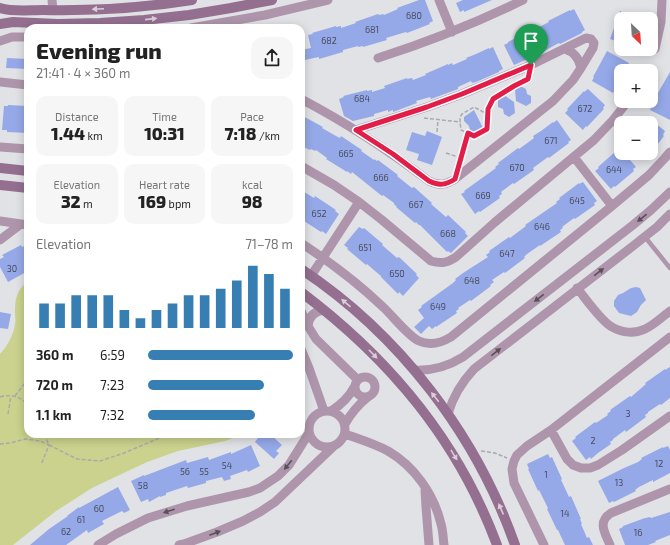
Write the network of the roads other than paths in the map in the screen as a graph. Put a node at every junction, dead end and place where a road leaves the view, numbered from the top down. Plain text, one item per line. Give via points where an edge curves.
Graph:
1 (52, 0) edge
2 (192, 0) edge
3 (272, 0) edge
4 (328, 0) edge
5 (439, 0) edge
6 (523, 0) edge
7 (662, 0) edge
8 (0, 8) edge
9 (53, 10) junction
10 (0, 24) edge
11 (224, 24) edge
12 (452, 32) junction
13 (658, 36) edge
14 (24, 37) edge
15 (0, 41) edge
16 (565, 49) junction
17 (378, 58) dead end
18 (581, 68) junction
19 (0, 82) edge
20 (24, 85) edge
21 (305, 101) edge
22 (622, 108) edge
23 (356, 130) junction
24 (0, 147) edge
25 (24, 149) edge
26 (670, 152) edge
27 (574, 157) junction
28 (0, 168) edge
29 (305, 168) edge
30 (24, 171) edge
31 (0, 185) edge
32 (24, 188) edge
33 (670, 192) edge
34 (359, 202) junction
35 (612, 206) junction
36 (670, 214) edge
37 (0, 222) edge
38 (24, 225) edge
39 (645, 237) junction
40 (0, 240) edge
41 (305, 246) edge
42 (323, 257) junction
43 (670, 268) edge
44 (305, 272) edge
45 (311, 276) junction
46 (577, 288) junction
47 (305, 295) edge
48 (324, 310) junction
49 (670, 311) edge
50 (305, 320) edge
51 (308, 326) junction
52 (670, 337) edge
53 (470, 352) junction
54 (305, 358) edge
55 (480, 364) junction
56 (414, 370) junction
57 (357, 383) junction
58 (369, 396) junction
59 (327, 411) junction
60 (448, 414) junction
61 (670, 416) edge
62 (345, 424) junction
63 (551, 430) junction
64 (460, 432) junction
65 (309, 433) junction
66 (345, 434) junction
67 (445, 441) junction
68 (334, 446) junction
69 (485, 475) junction
70 (470, 483) junction
71 (425, 486) junction
72 (670, 489) edge
73 (98, 545) edge
74 (179, 545) edge
75 (430, 545) edge
76 (444, 545) edge
77 (497, 545) edge
78 (515, 545) edge
79 (544, 545) edge
80 (610, 545) edge

1 - 9 street
2 -> 9 street via 140,6
10 -> 3 street via 144,20
4 - 11 street
5 - 12 street
6 - 12 street
7 - 13 street
8 - 9 street
12 - 17 street
14 - 15 street
16 - 18 street via 579,59
16 - 18 street via 586,38 593,41 593,48
16 - 23 street via 455,97
18 - 23 street via 553,101 455,179 445,184 434,184 429,181
19 - 20 street
21 - 23 street
22 - 27 street via 594,140
24 - 25 street
26 - 35 street via 649,175
27 - 34 street via 456,257 444,263 431,261
27 - 35 street
28 - 30 street
29 - 34 street
31 - 32 street
33 -> 53 street via 633,225
34 - 42 street
35 - 42 street via 451,337 436,343 419,341 412,336 354,281
36 - 39 street
37 - 38 street
38 - 40 street
39 - 43 lane
46 -> 39 street
41 - 42 street
42 - 45 street
44 - 45 street
56 -> 45 street via 365,320
46 - 49 street via 612,328 623,332 645,329
55 -> 46 street
47 - 48 street
48 - 51 street via 314,313
48 -> 67 street via 390,372
50 - 51 street
51 - 57 street via 316,339
52 - 63 street
53 - 55 street
53 - 56 street via 444,367
54 - 59 street
55 - 60 street via 460,385
60 -> 56 street
57 - 58 street via 355,389 359,395
57 - 58 street via 366,378 373,383 373,392
57 - 59 street via 347,398 337,407
58 - 62 street via 353,411
59 - 62 street via 336,413
59 - 65 street via 312,419
60 - 64 street
61 - 63 street via 622,450 590,468 573,465
62 - 66 street
63 - 79 street via 521,451 512,469 514,483
64 - 67 street via 454,439
64 - 69 street
65 - 68 street via 316,444
65 -> 73 street via 289,465 260,488 148,518
66 - 68 street
66 - 71 street via 388,451 414,472
67 -> 70 street
74 -> 68 street via 217,532 260,512 275,502
69 - 70 street via 475,475
78 -> 69 street
70 - 77 street
71 - 75 street
71 - 76 street via 435,504
72 - 80 street via 606,516 602,526

